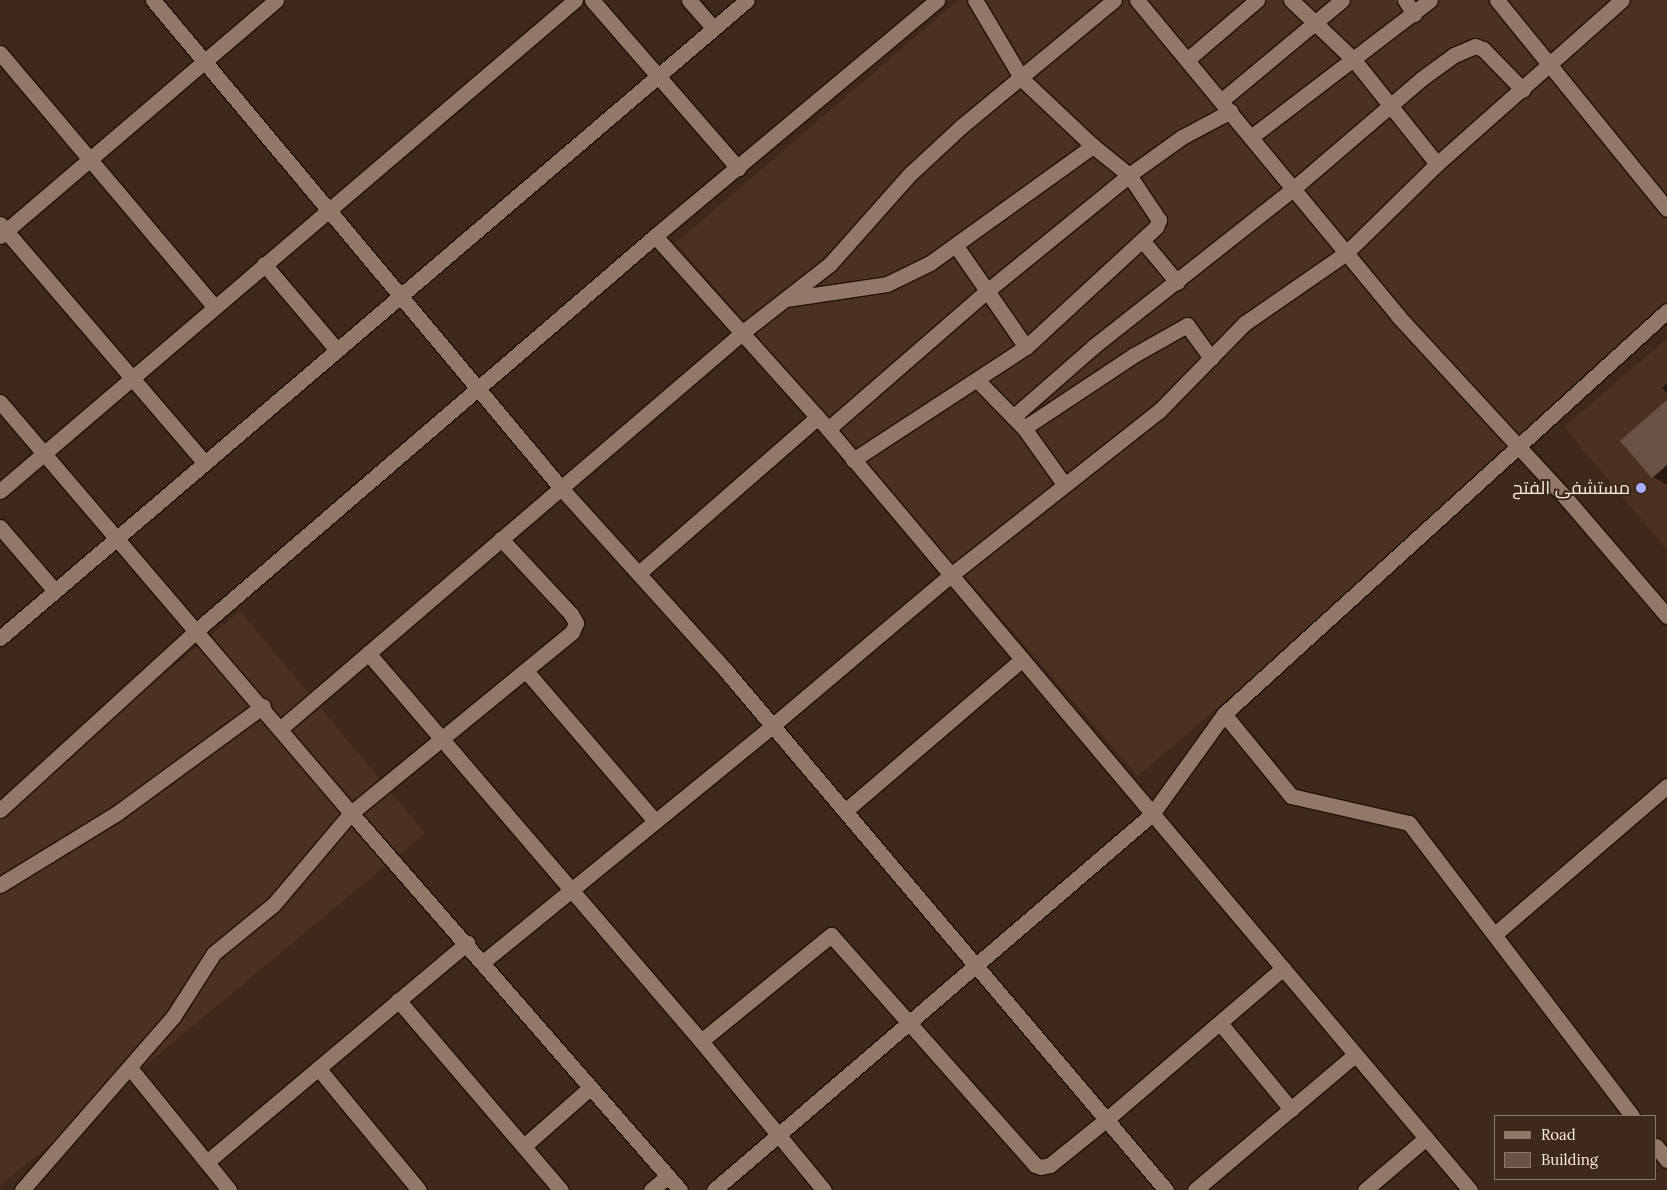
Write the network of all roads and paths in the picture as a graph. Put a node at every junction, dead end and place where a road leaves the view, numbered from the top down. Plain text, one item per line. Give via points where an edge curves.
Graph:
1 (153, 0) edge
2 (575, 0) edge
3 (592, 0) edge
4 (689, 0) edge
5 (747, 0) edge
6 (937, 0) edge
7 (975, 0) edge
8 (1114, 0) edge
9 (1137, 0) edge
10 (1257, 0) edge
11 (1292, 0) edge
12 (1342, 0) edge
13 (1405, 0) edge
14 (1430, 0) edge
15 (1497, 0) edge
16 (1622, 0) edge
17 (270, 2) edge
18 (1414, 14) junction
19 (1315, 23) junction
20 (713, 28) junction
21 (0, 53) edge
22 (1188, 59) junction
23 (1354, 60) junction
24 (205, 61) junction
25 (1548, 66) junction
26 (657, 77) junction
27 (1022, 79) junction
28 (1523, 90) junction
29 (1226, 105) junction
30 (1391, 105) junction
31 (1252, 138) junction
32 (1092, 146) junction
33 (90, 159) junction
34 (1437, 164) junction
35 (738, 168) junction
36 (1129, 175) junction
37 (1294, 188) junction
38 (1667, 209) edge
39 (327, 211) junction
40 (2, 230) edge
41 (655, 236) junction
42 (1142, 240) junction
43 (956, 246) junction
44 (1346, 253) junction
45 (264, 264) junction
46 (1177, 282) junction
47 (987, 291) junction
48 (399, 296) junction
49 (786, 298) junction
50 (214, 306) junction
51 (1667, 312) edge
52 (743, 332) junction
53 (1026, 347) junction
54 (337, 350) junction
55 (1210, 358) junction
56 (133, 376) junction
57 (978, 381) junction
58 (478, 388) junction
59 (0, 402) edge
60 (1013, 417) junction
61 (823, 423) junction
62 (1024, 428) junction
63 (1517, 448) junction
64 (44, 454) junction
65 (853, 460) junction
66 (206, 463) junction
67 (1064, 484) junction
68 (561, 488) junction
69 (0, 491) edge
70 (0, 527) edge
71 (117, 538) junction
72 (501, 539) junction
73 (639, 573) junction
74 (951, 575) junction
75 (55, 591) junction
76 (1667, 616) edge
77 (197, 630) junction
78 (0, 638) edge
79 (368, 653) junction
80 (1021, 660) junction
81 (526, 671) junction
82 (263, 706) junction
83 (1224, 714) junction
84 (772, 726) junction
85 (281, 728) junction
86 (442, 741) junction
87 (1667, 786) edge
88 (0, 810) edge
89 (845, 811) junction
90 (351, 813) junction
91 (1152, 814) junction
92 (655, 821) junction
93 (0, 885) edge
94 (571, 890) junction
95 (1495, 934) junction
96 (467, 943) junction
97 (483, 962) junction
98 (976, 966) junction
99 (1283, 968) junction
100 (398, 1000) junction
101 (1220, 1023) junction
102 (910, 1024) junction
103 (701, 1041) junction
104 (1355, 1055) junction
105 (130, 1068) junction
106 (318, 1068) junction
107 (591, 1087) junction
108 (1291, 1109) junction
109 (1631, 1115) edge
110 (1107, 1120) junction
111 (779, 1136) junction
112 (1426, 1138) junction
113 (524, 1146) junction
114 (1657, 1147) edge
115 (1667, 1160) edge
116 (208, 1161) junction
117 (668, 1176) junction
118 (22, 1190) edge
119 (229, 1190) edge
120 (420, 1190) edge
121 (561, 1190) edge
122 (651, 1190) edge
123 (680, 1190) edge
124 (714, 1190) edge
125 (824, 1190) edge
126 (1166, 1190) edge
127 (1195, 1190) edge
128 (1366, 1190) edge
129 (1470, 1190) edge

1 - 24 street
2 - 39 street
3 - 26 street
4 - 20 street
5 - 20 street
6 - 35 street
7 - 27 street
8 - 27 street
9 - 22 street
10 - 22 street
11 - 19 street
12 - 19 street
13 - 18 street
14 - 18 street
15 - 25 street
16 - 25 street
17 - 24 street
18 - 23 street
19 - 23 street
19 - 29 street
20 - 26 street
21 - 33 street
22 - 29 street
23 - 30 street
23 - 31 street
24 - 33 street
24 - 39 street
25 - 28 street
25 - 38 street
26 - 35 street
26 - 48 street
27 - 32 street
27 - 49 street via 962,125 910,174 836,258
28 - 30 street via 1484,49 1475,46 1436,66
28 - 34 street
29 - 31 street
29 - 36 street
30 - 34 street
30 - 37 street
31 - 37 street
32 - 36 street
32 - 43 street
33 - 40 street
33 - 50 street
34 - 44 street
35 - 41 street
36 - 42 street via 1159,220
36 - 47 street
37 - 44 street
37 - 46 street
39 - 45 street
39 - 48 street
40 - 56 street
41 - 52 street
41 - 58 street
42 - 46 street
42 - 53 street
43 - 47 street
43 - 49 street via 887,284
44 - 55 street via 1253,318
44 - 63 street
45 - 50 street
45 - 54 street
46 - 60 street via 1094,346
47 - 53 street
47 - 61 street
48 - 54 street
48 - 58 street
49 - 52 street
50 - 56 street
51 - 63 street
52 - 61 street
52 - 68 street
53 - 57 street
54 - 66 street
55 - 62 street via 1186,325 1134,355
55 - 67 street via 1159,412
56 - 64 street
56 - 66 street
57 - 60 street
57 - 65 street
58 - 68 street
58 - 77 street
59 - 64 street
60 - 62 street
61 - 65 street
61 - 73 street
62 - 67 street
63 - 76 street
63 - 83 street
64 - 69 street
64 - 71 street
65 - 74 street
66 - 71 street
67 - 74 street
68 - 72 street
68 - 73 street
70 - 75 street
71 - 75 street
71 - 77 street
72 - 79 street
72 - 81 street via 576,623 572,632
73 - 84 street
74 - 80 street
74 - 84 street
75 - 78 street
77 - 82 street
77 - 88 street
79 - 85 street
79 - 86 street
80 - 89 street
80 - 91 street
81 - 86 street
81 - 92 street
82 - 85 street
82 - 93 street via 117,812
83 - 91 street
83 - 95 street via 1291,796 1409,823
84 - 89 street
84 - 92 street
85 - 90 street
86 - 90 street
86 - 94 street
87 - 95 street
89 - 98 street
90 - 96 street
90 - 105 street via 274,904 214,953 173,1017
91 - 98 street
91 - 99 street
92 - 94 street
94 - 97 street
94 - 103 street
95 - 109 street
96 - 97 street
96 - 100 street
97 - 107 street
98 - 102 street
98 - 110 street
99 - 101 street
99 - 104 street
100 - 106 street
100 - 113 street
101 - 108 street
101 - 110 street
102 - 103 street via 831,935
102 - 110 street via 1035,1165 1050,1165
102 - 111 street
103 - 111 street
104 - 108 street
104 - 112 street
105 - 116 street
105 - 118 street
106 - 116 street
106 - 120 street
107 - 113 street
107 - 117 street
108 - 127 street
110 - 126 street
111 - 124 street
111 - 125 street
112 - 128 street
112 - 129 street
113 - 121 street
114 - 115 street
116 - 119 street
117 - 122 street
117 - 123 street

